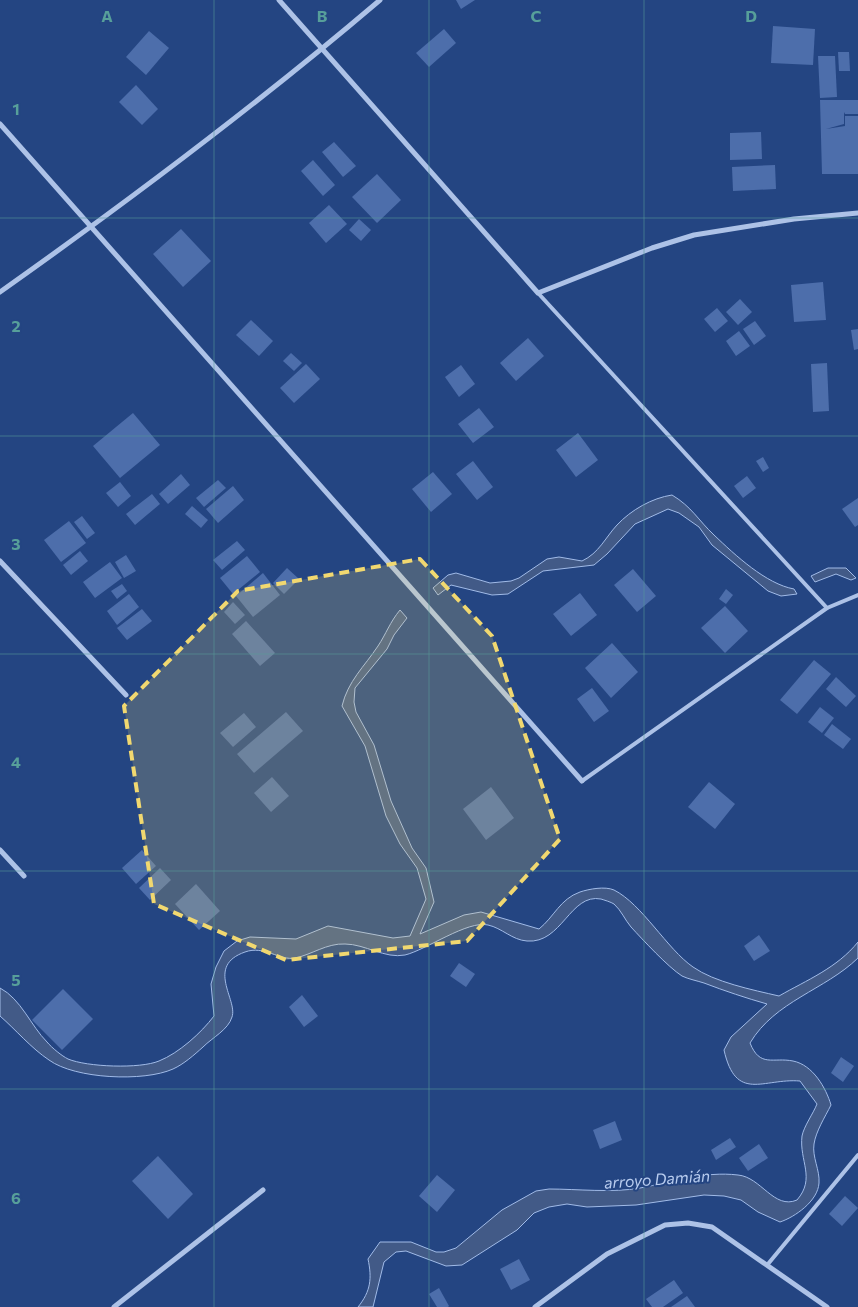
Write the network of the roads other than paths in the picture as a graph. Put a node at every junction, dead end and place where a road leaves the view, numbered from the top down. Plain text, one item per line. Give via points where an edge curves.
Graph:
1 (279, 0) edge
2 (380, 0) edge
3 (323, 48) junction
4 (0, 124) edge
5 (858, 213) edge
6 (92, 226) junction
7 (0, 292) edge
8 (538, 293) junction
9 (0, 561) edge
10 (858, 594) edge
11 (827, 608) junction
12 (126, 695) dead end
13 (582, 781) joint
14 (0, 850) edge
15 (24, 876) dead end
16 (858, 1156) edge
17 (263, 1190) dead end
18 (768, 1264) junction
19 (114, 1307) edge
20 (536, 1307) edge
21 (828, 1307) edge

1 - 3 street
2 - 3 street
3 - 6 street
3 - 8 street
4 - 6 street
5 - 8 street via 794,219 694,235
6 - 7 street
6 - 13 street
8 - 11 lane
9 - 12 street
10 - 11 lane
11 - 13 lane
14 - 15 street
16 - 18 lane
17 - 19 street
18 - 20 street via 712,1227 688,1223 665,1225 607,1254
18 - 21 street

